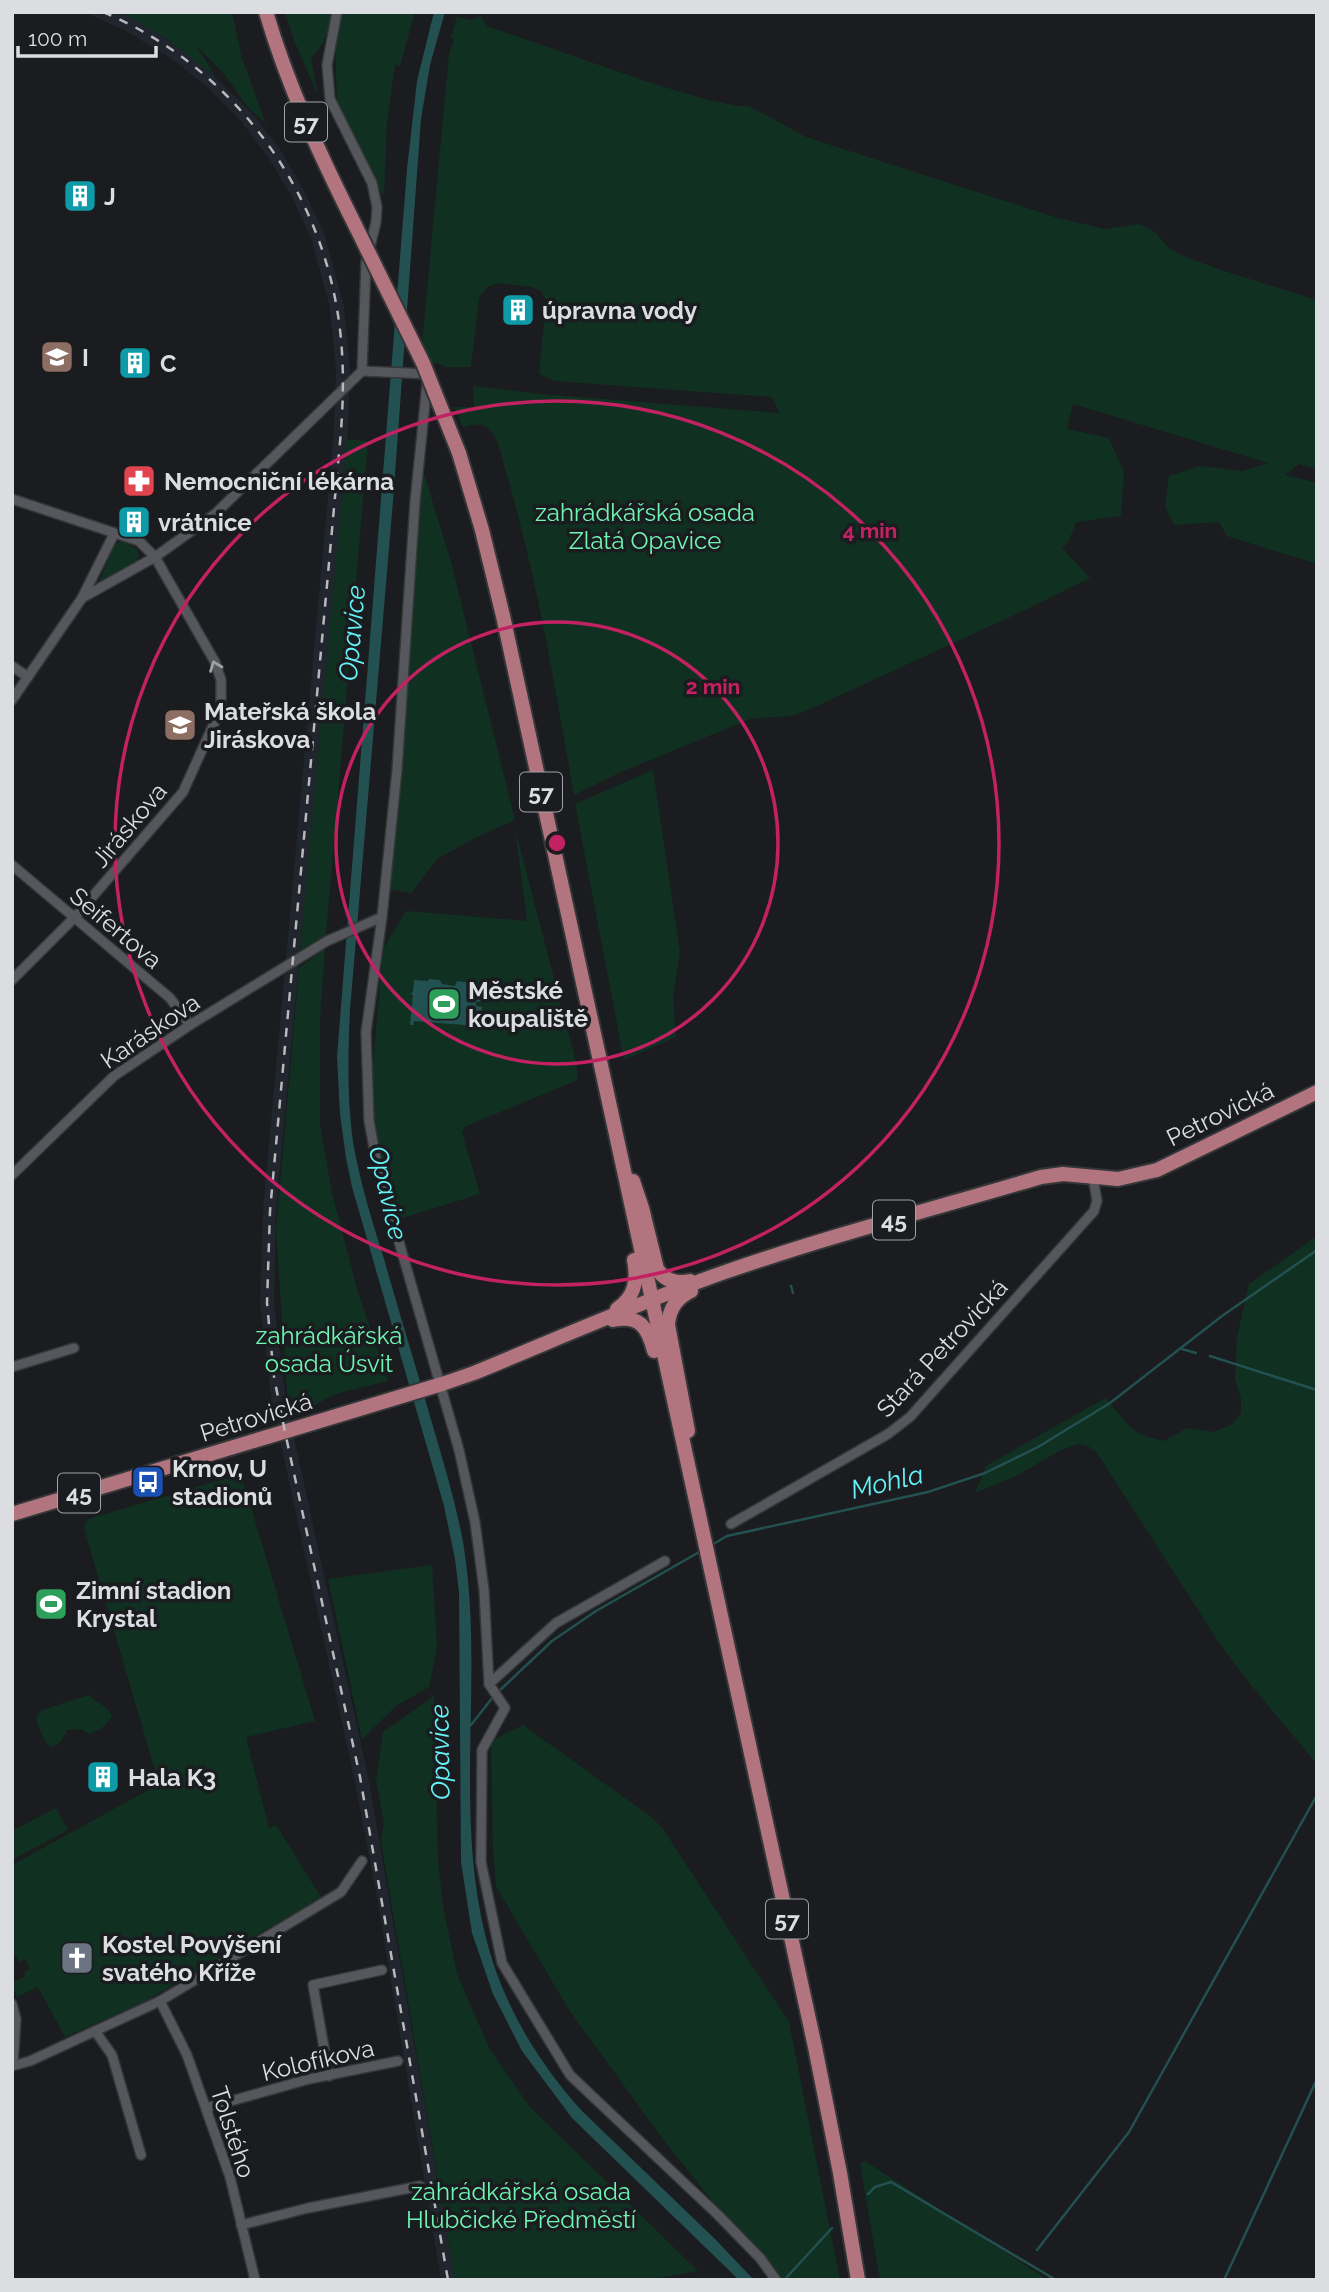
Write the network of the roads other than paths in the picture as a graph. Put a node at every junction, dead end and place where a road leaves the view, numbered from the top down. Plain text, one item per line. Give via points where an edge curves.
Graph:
1 (266, 12) edge
2 (337, 12) edge
3 (362, 371) junction
4 (12, 499) edge
5 (114, 534) junction
6 (155, 557) junction
7 (82, 598) junction
8 (12, 666) edge
9 (28, 677) junction
10 (12, 699) edge
11 (12, 865) edge
12 (382, 917) junction
13 (74, 918) junction
14 (12, 980) edge
15 (190, 1025) junction
16 (1317, 1092) edge
17 (615, 1134) junction
18 (12, 1175) edge
19 (1093, 1177) junction
20 (726, 1272) junction
21 (652, 1300) junction
22 (578, 1330) junction
23 (74, 1348) dead end
24 (12, 1367) edge
25 (439, 1385) junction
26 (692, 1486) junction
27 (12, 1514) edge
28 (731, 1524) dead end
29 (665, 1561) dead end
30 (490, 1687) junction
31 (362, 1861) dead end
32 (382, 1970) dead end
33 (160, 2001) junction
34 (12, 2004) edge
35 (95, 2031) junction
36 (398, 2061) dead end
37 (12, 2065) edge
38 (329, 2076) junction
39 (206, 2109) junction
40 (141, 2155) dead end
41 (420, 2186) dead end
42 (241, 2225) junction
43 (255, 2280) edge
44 (776, 2280) edge
45 (858, 2280) edge

1 - 17 main road, 57, bridge via 303,115 423,363 459,453 503,616
2 - 3 street via 328,52 330,99 372,183 377,207 366,263
3 - 6 street via 215,514
3 - 12 street via 428,374
4 - 5 street
5 - 6 street via 139,541
5 - 7 street
6 - 7 street
13 -> 6 street, Jiráskova via 183,792 221,708 221,680 215,662
7 - 9 street
8 - 9 street
9 - 10 street
11 - 13 street, Seifertova
12 - 15 street, Karáskova via 327,941
12 - 25 street via 366,1032 369,1121 378,1169
13 - 14 street, Jiráskova
13 - 15 street, Seifertova via 170,998
15 - 18 street, Karáskova via 114,1076
16 - 19 main road, Petrovická / 45 via 1157,1170 1118,1179
17 - 20 main road via 640,1199 659,1273 680,1283
17 - 21 main road, 57
17 - 22 main road via 636,1284 622,1306
19 - 20 main road, 45 via 1041,1177
19 - 28 street, Stará Petrovická via 1094,1211 910,1417
20 - 21 main road, 45
20 - 26 main road via 681,1296 668,1319 686,1414
21 - 22 main road, 45
21 - 26 main road, 57
22 - 25 main road, 45
22 - 26 main road via 624,1318 646,1329
23 - 24 street
25 - 27 main road, Petrovická / 45
25 - 30 street via 475,1522
26 - 45 main road, 57 via 820,2072
29 - 30 street via 556,1623
30 - 44 street via 505,1708 482,1750 481,1862 502,1963 570,2076 718,2215
31 - 33 street via 341,1892
32 - 38 street via 313,1985
33 - 35 street
33 - 39 street, Tolstého via 187,2055
34 - 37 street via 16,2019
35 - 37 street
35 - 40 street via 112,2054
36 - 38 street, Kolofíkova
38 - 39 street, Kolofíkova
39 - 42 street, Tolstého
41 - 42 street
42 - 43 street, Tolstého

